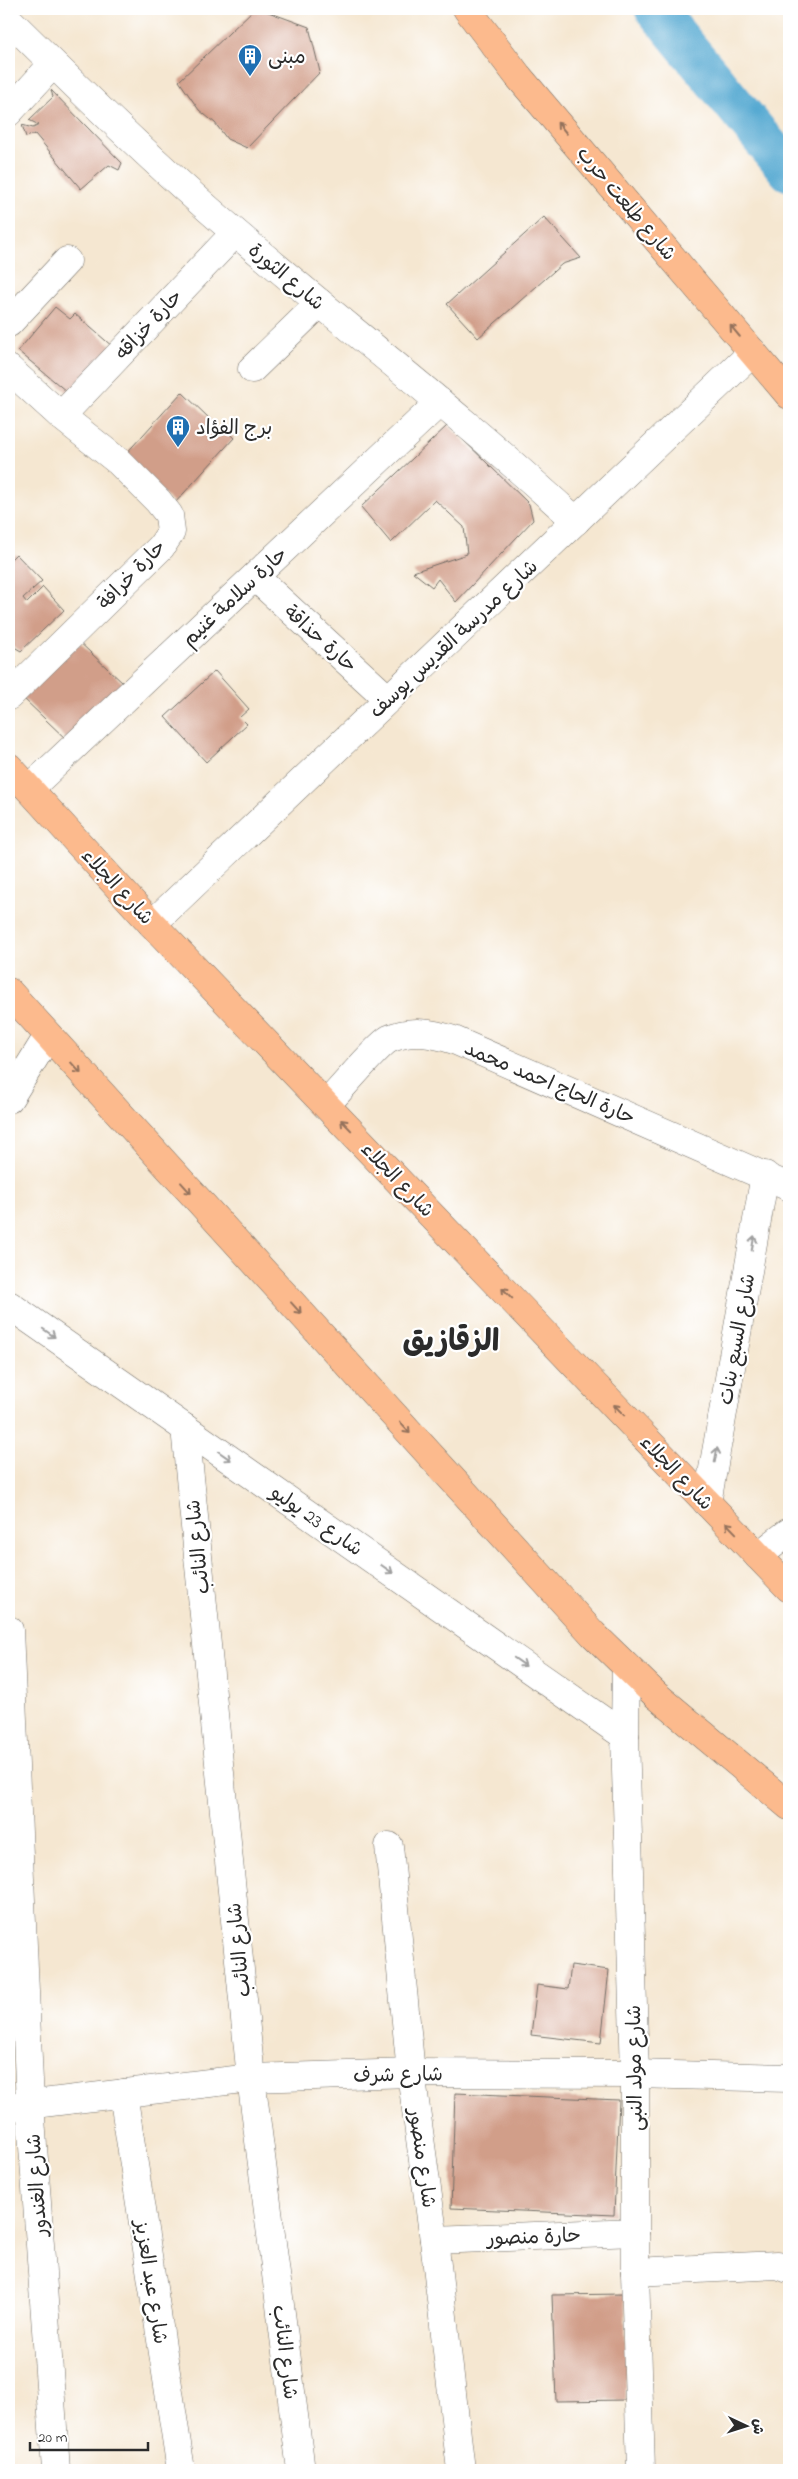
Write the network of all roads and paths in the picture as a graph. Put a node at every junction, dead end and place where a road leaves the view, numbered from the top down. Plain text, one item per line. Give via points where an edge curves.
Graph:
1 (467, 9) edge
2 (9, 20) edge
3 (52, 65) junction
4 (9, 112) edge
5 (235, 233) junction
6 (67, 261) dead end
7 (320, 303) junction
8 (9, 323) edge
9 (753, 352) junction
10 (9, 369) edge
11 (252, 369) dead end
12 (789, 395) edge
13 (440, 402) junction
14 (61, 416) junction
15 (576, 521) junction
16 (254, 578) junction
17 (9, 696) edge
18 (388, 699) junction
19 (9, 767) edge
20 (29, 790) junction
21 (152, 924) junction
22 (9, 992) edge
23 (48, 1036) junction
24 (9, 1099) edge
25 (327, 1104) junction
26 (765, 1175) junction
27 (789, 1186) edge
28 (9, 1305) edge
29 (185, 1428) junction
30 (707, 1503) junction
31 (789, 1532) edge
32 (758, 1556) junction
33 (789, 1588) edge
34 (9, 1630) edge
35 (626, 1666) junction
36 (624, 1736) junction
37 (789, 1806) edge
38 (389, 1846) dead end
39 (411, 2073) junction
40 (635, 2074) junction
41 (251, 2078) junction
42 (789, 2078) edge
43 (122, 2093) junction
44 (19, 2105) edge
45 (635, 2232) junction
46 (434, 2240) junction
47 (789, 2269) edge
48 (635, 2272) junction
49 (56, 2470) edge
50 (181, 2470) edge
51 (301, 2470) edge
52 (461, 2470) edge
53 (641, 2470) edge

9 -> 1 main road, شارع طلعت حرب via 518,76
2 - 3 street, شارع الثورة
3 - 4 street
3 - 5 street, شارع الثورة via 132,142
5 - 7 street, شارع الثورة
5 - 14 street, حارة خزاقه
6 - 8 street
7 - 11 street
7 - 13 street, شارع الثورة
9 - 12 main road, شارع طلعت حرب
9 - 15 street, شارع مدرسة القديس يوسف
10 - 14 street, حارة خرافة
13 - 15 street, شارع الثورة
13 - 16 street, حارة سلامة غنيم
14 - 17 street, حارة خرافة via 119,462 158,501 169,515 171,532 161,547
15 - 18 street, شارع مدرسة القديس يوسف
16 - 18 street, حارة حذاقة
16 - 20 street, حارة سلامة غنيم
18 - 21 street, شارع مدرسة القديس يوسف
19 - 20 main road, شارع الجلاء
20 - 21 main road, شارع الجلاء
21 - 25 main road, شارع الجلاء
22 - 23 main road
23 - 24 street
23 -> 35 main road via 593,1634
25 - 26 street, حارة الحاج احمد محمد via 387,1040 409,1033 432,1033
30 -> 25 main road, شارع الجلاء
26 - 27 street, حارة الحاج احمد محمد
30 -> 26 street, شارع السبع بنات
28 -> 29 street, شارع 23 يوليو
29 -> 36 street, شارع 23 يوليو
29 - 41 street, شارع النائب
32 -> 30 main road, شارع الجلاء
31 - 32 street
32 - 33 main road, شارع الجلاء
34 - 44 street, شارع الغندور
35 - 36 street, شارع مولد النبى
35 - 37 main road
36 - 40 street, شارع مولد النبى
38 - 39 street, شارع منصور
39 - 40 street, شارع شرف
39 - 41 street, شارع شرف
39 - 46 street, شارع منصور
40 - 42 street, شارع شرف
40 - 45 street, شارع مولد النبى
41 - 43 street, شارع شرف
41 - 51 street, شارع النائب
43 - 44 street, شارع شرف
43 - 50 street, شارع عبد العزيز
44 - 49 street, شارع الغندور
45 - 46 street, حارة منصور
45 - 48 street, شارع مولد النبى
46 - 52 street, شارع منصور
47 - 48 street via 778,2266
48 - 53 street, شارع مولد النبى

